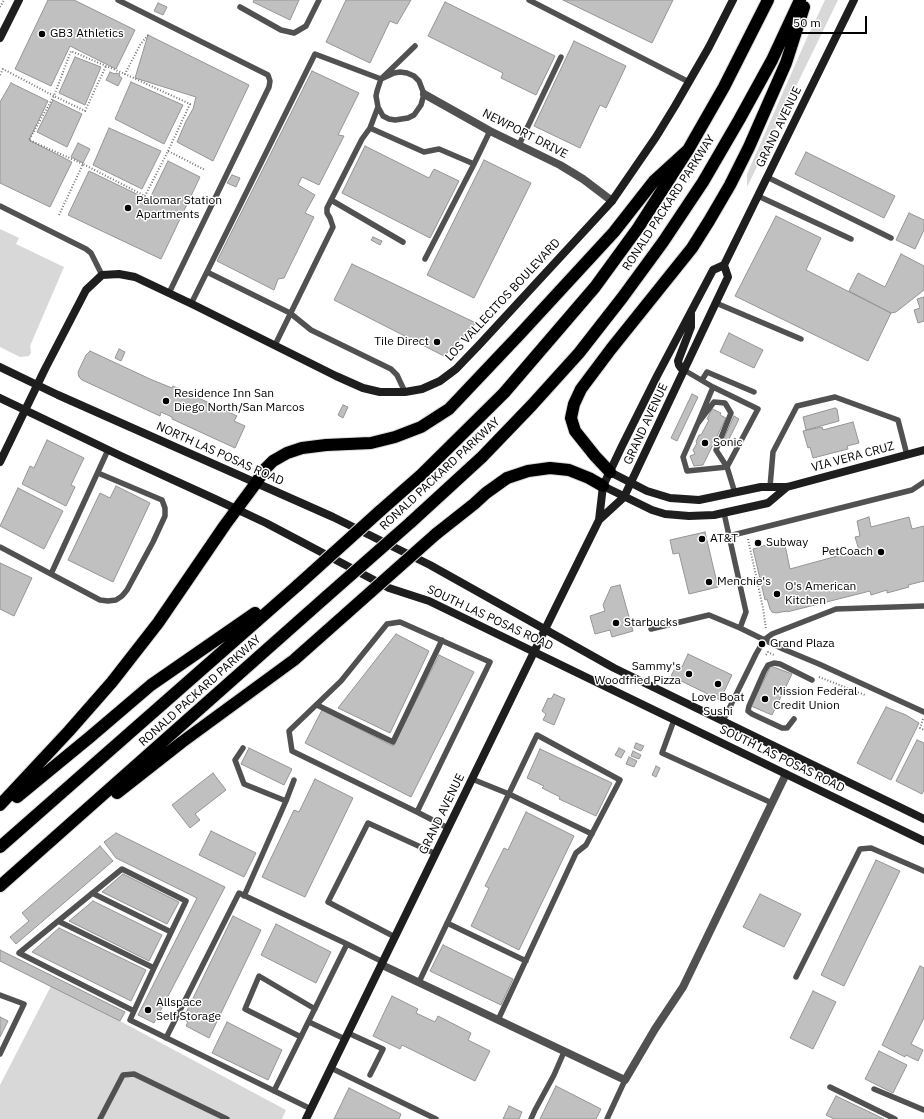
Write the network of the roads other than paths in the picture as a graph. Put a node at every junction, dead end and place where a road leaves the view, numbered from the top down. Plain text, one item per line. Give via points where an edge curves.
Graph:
1 (19, 0) edge
2 (118, 0) edge
3 (319, 0) edge
4 (528, 0) edge
5 (733, 0) edge
6 (768, 0) edge
7 (800, 0) edge
8 (806, 0) edge
9 (854, 0) edge
10 (240, 7) dead end
11 (0, 38) edge
12 (415, 46) dead end
13 (562, 57) dead end
14 (381, 80) junction
15 (689, 82) junction
16 (424, 94) junction
17 (378, 107) junction
18 (370, 128) junction
19 (490, 131) junction
20 (519, 145) junction
21 (688, 150) junction
22 (474, 164) junction
23 (767, 177) junction
24 (758, 196) junction
25 (331, 200) junction
26 (612, 201) junction
27 (0, 206) edge
28 (891, 238) dead end
29 (851, 239) dead end
30 (403, 242) dead end
31 (426, 259) dead end
32 (724, 265) junction
33 (207, 272) junction
34 (102, 275) junction
35 (169, 293) junction
36 (716, 303) junction
37 (191, 304) junction
38 (692, 310) junction
39 (290, 313) junction
40 (801, 339) dead end
41 (275, 345) junction
42 (0, 367) edge
43 (684, 370) junction
44 (702, 380) junction
45 (38, 385) junction
46 (713, 387) junction
47 (405, 392) junction
48 (754, 392) dead end
49 (0, 398) edge
50 (25, 410) junction
51 (698, 423) junction
52 (108, 450) junction
53 (924, 450) edge
54 (907, 455) junction
55 (0, 462) edge
56 (727, 467) junction
57 (98, 472) junction
58 (610, 472) junction
59 (924, 482) edge
60 (256, 483) junction
61 (631, 484) junction
62 (603, 486) junction
63 (770, 487) junction
64 (787, 487) junction
65 (735, 493) junction
66 (624, 497) junction
67 (237, 509) junction
68 (724, 513) junction
69 (599, 520) junction
70 (729, 536) junction
71 (0, 547) edge
72 (430, 565) joint
73 (51, 574) junction
74 (298, 584) junction
75 (924, 606) edge
76 (740, 628) junction
77 (545, 629) junction
78 (651, 629) dead end
79 (442, 640) junction
80 (767, 640) junction
81 (534, 652) junction
82 (813, 677) road end
83 (317, 705) junction
84 (924, 712) edge
85 (794, 719) dead end
86 (674, 720) junction
87 (723, 721) junction
88 (243, 748) dead end
89 (786, 774) junction
90 (472, 778) junction
91 (294, 780) dead end
92 (509, 794) junction
93 (286, 801) junction
94 (772, 803) junction
95 (0, 805) edge
96 (0, 811) edge
97 (417, 812) junction
98 (924, 819) edge
99 (448, 828) junction
100 (592, 834) junction
101 (924, 841) edge
102 (0, 847) edge
103 (436, 854) junction
104 (924, 871) edge
105 (4, 882) edge
106 (92, 893) junction
107 (244, 896) junction
108 (58, 921) junction
109 (447, 924) junction
110 (171, 932) junction
111 (395, 937) junction
112 (347, 944) junction
113 (526, 961) junction
114 (382, 963) junction
115 (154, 968) junction
116 (796, 977) dead end
117 (419, 982) junction
118 (0, 995) edge
119 (315, 1009) junction
120 (134, 1011) junction
121 (498, 1020) junction
122 (309, 1022) junction
123 (347, 1036) junction
124 (301, 1037) junction
125 (166, 1038) junction
126 (564, 1052) junction
127 (0, 1054) edge
128 (331, 1068) junction
129 (370, 1075) dead end
130 (625, 1080) junction
131 (830, 1086) dead end
132 (874, 1089) dead end
133 (274, 1091) junction
134 (311, 1109) junction
135 (924, 1110) edge
136 (100, 1119) edge
137 (227, 1119) edge
138 (306, 1119) edge
139 (436, 1119) edge
140 (531, 1119) edge
141 (607, 1119) edge
142 (895, 1119) edge

1 - 11 main road
2 - 35 lane via 268,75 270,81
3 - 10 lane via 306,26 294,33 281,30
4 - 15 lane
5 - 15 main road, LOS VALLECITOS BOULEVARD
6 - 21 highway, RONALD PACKARD PARKWAY via 724,87
7 - 105 highway, RONALD PACKARD PARKWAY, bridge via 772,60 703,182 663,242 579,353 482,457
8 - 58 highway via 786,63 730,186 692,248 612,349 581,390 574,404 571,418 575,431
9 - 23 main road, GRAND AVENUE
12 - 14 lane
13 - 20 lane
14 - 16 lane via 394,73 407,73 419,81
14 - 17 lane via 376,91
14 - 33 lane via 315,54
15 - 26 main road, LOS VALLECITOS BOULEVARD via 656,137
16 - 17 lane via 418,110 408,118 389,119
16 - 19 street, NEWPORT DRIVE
17 - 18 lane
18 - 22 lane via 424,152 439,149
18 - 25 lane
19 - 20 street, NEWPORT DRIVE
19 - 22 lane
20 - 26 street, NEWPORT DRIVE via 560,164
21 - 60 highway via 654,181 614,232 449,409 421,427 394,437 371,443 302,448 287,453 264,469
21 - 74 highway, RONALD PACKARD PARKWAY, bridge via 638,228 595,287 504,393 421,474
22 - 31 lane
23 - 24 main road, GRAND AVENUE
23 - 28 lane
24 - 29 lane
24 - 32 main road, GRAND AVENUE
25 - 30 lane
25 - 39 lane via 327,213 333,227
26 - 47 main road, LOS VALLECITOS BOULEVARD via 456,370 422,389
27 - 34 lane via 86,249
32 - 36 main road, GRAND AVENUE via 728,277
32 - 38 main road, GRAND AVENUE via 713,270
33 - 37 lane
33 - 39 lane
34 - 35 main road, LOS VALLECITOS BOULEVARD via 119,274 135,277
34 - 45 main road via 86,290
35 - 37 main road, LOS VALLECITOS BOULEVARD
36 - 40 lane
36 - 43 main road, GRAND AVENUE
37 - 41 main road, LOS VALLECITOS BOULEVARD
38 - 43 main road via 691,328 678,361
38 - 58 main road, GRAND AVENUE
39 - 41 lane
39 - 47 lane via 311,330 391,369
41 - 47 main road, LOS VALLECITOS BOULEVARD via 363,388 380,392
42 - 45 main road, NORTH LAS POSAS ROAD
43 - 44 lane
43 - 61 main road, GRAND AVENUE
44 - 46 lane
44 - 48 lane via 707,372
45 - 50 main road
45 - 60 main road, NORTH LAS POSAS ROAD
46 - 51 lane
46 - 56 lane via 758,409
49 - 50 main road
50 - 52 main road
50 - 55 main road
51 - 56 lane via 683,457 686,471
51 - 56 lane via 714,402 726,403 731,413 716,450
52 - 57 lane
52 - 67 main road
53 - 54 main road, VIA VERA CRUZ
54 - 63 lane via 898,420 836,397 797,406 773,452
54 - 64 main road, VIA VERA CRUZ
56 - 65 lane
57 - 73 lane
57 - 73 lane via 162,500 165,516 127,590 116,600 100,600
58 - 61 main road, VIA VERA CRUZ
58 - 62 main road, GRAND AVENUE
59 - 70 lane via 912,490
60 - 67 highway
60 - 72 main road, NORTH LAS POSAS ROAD via 333,517
61 - 65 main road, VIA VERA CRUZ via 647,492 670,498 700,500
61 - 66 main road, GRAND AVENUE
62 - 66 main road, VIA VERA CRUZ
62 - 69 main road, GRAND AVENUE
62 - 105 highway, bridge via 569,470 550,468 528,470 507,478 486,492 436,534 294,660 182,742
63 - 64 main road, VIA VERA CRUZ
63 - 65 main road, VIA VERA CRUZ
64 - 68 main road, VIA VERA CRUZ via 768,503
66 - 68 main road, VIA VERA CRUZ via 665,514 689,516
66 - 69 main road, GRAND AVENUE
67 - 81 main road, SOUTH LAS POSAS ROAD via 389,588 429,601
67 - 95 highway via 158,623 112,682
68 - 70 lane
69 - 77 main road, GRAND AVENUE
70 - 76 lane via 746,612
71 - 73 lane
72 - 77 main road, SOUTH LAS POSAS ROAD
74 - 96 highway via 151,685
74 - 102 highway, RONALD PACKARD PARKWAY
75 - 80 lane via 836,609 772,634
76 - 78 lane via 709,615
76 - 80 lane
77 - 81 main road, GRAND AVENUE
77 - 87 main road, SOUTH LAS POSAS ROAD via 614,668
79 - 83 lane via 400,622 387,624 341,681
79 - 83 lane via 393,742
79 - 97 lane via 490,662
80 - 84 lane
80 - 87 lane via 756,654
81 - 86 main road, SOUTH LAS POSAS ROAD
81 - 90 main road, GRAND AVENUE
82 - 85 lane via 786,666 774,663 768,665 749,706 748,711 752,714 782,728 787,728
83 - 97 lane via 289,731 292,751
86 - 89 main road, SOUTH LAS POSAS ROAD
86 - 94 lane via 662,753
87 - 98 main road, SOUTH LAS POSAS ROAD
88 - 93 lane via 235,760 244,784
89 - 94 street
89 - 101 main road, SOUTH LAS POSAS ROAD
90 - 92 lane
90 - 99 main road, GRAND AVENUE
91 - 93 lane
92 - 100 lane
92 - 100 lane via 537,735 620,780
92 - 109 lane
93 - 107 lane
94 - 130 street via 683,987
97 - 99 lane
99 - 103 main road, GRAND AVENUE
100 - 113 lane via 586,845 576,853
103 - 111 main road, GRAND AVENUE
103 - 111 lane via 368,823 328,902
104 - 116 lane via 871,848 860,849
106 - 108 lane
106 - 110 lane
106 - 110 lane via 122,869 186,901
107 - 112 lane
107 - 125 lane via 239,893
108 - 115 lane
108 - 120 lane via 19,953
109 - 113 lane
109 - 117 lane
110 - 115 lane
111 - 114 main road, GRAND AVENUE
112 - 114 lane
112 - 119 lane
113 - 121 lane
114 - 117 street
114 - 123 main road, GRAND AVENUE
115 - 120 lane
117 - 121 street
118 - 127 lane via 24,1004
119 - 122 lane
119 - 124 lane via 259,976 245,1009
120 - 125 lane via 130,1020
121 - 126 street
122 - 123 lane
122 - 124 lane
123 - 128 main road, GRAND AVENUE
123 - 129 lane via 383,1049
124 - 133 lane
125 - 133 lane
126 - 130 street
126 - 140 lane
128 - 134 main road, GRAND AVENUE
128 - 139 lane
130 - 141 lane
131 - 142 lane
132 - 135 lane
133 - 134 lane
134 - 138 main road, GRAND AVENUE
136 - 137 lane via 123,1075 134,1074

